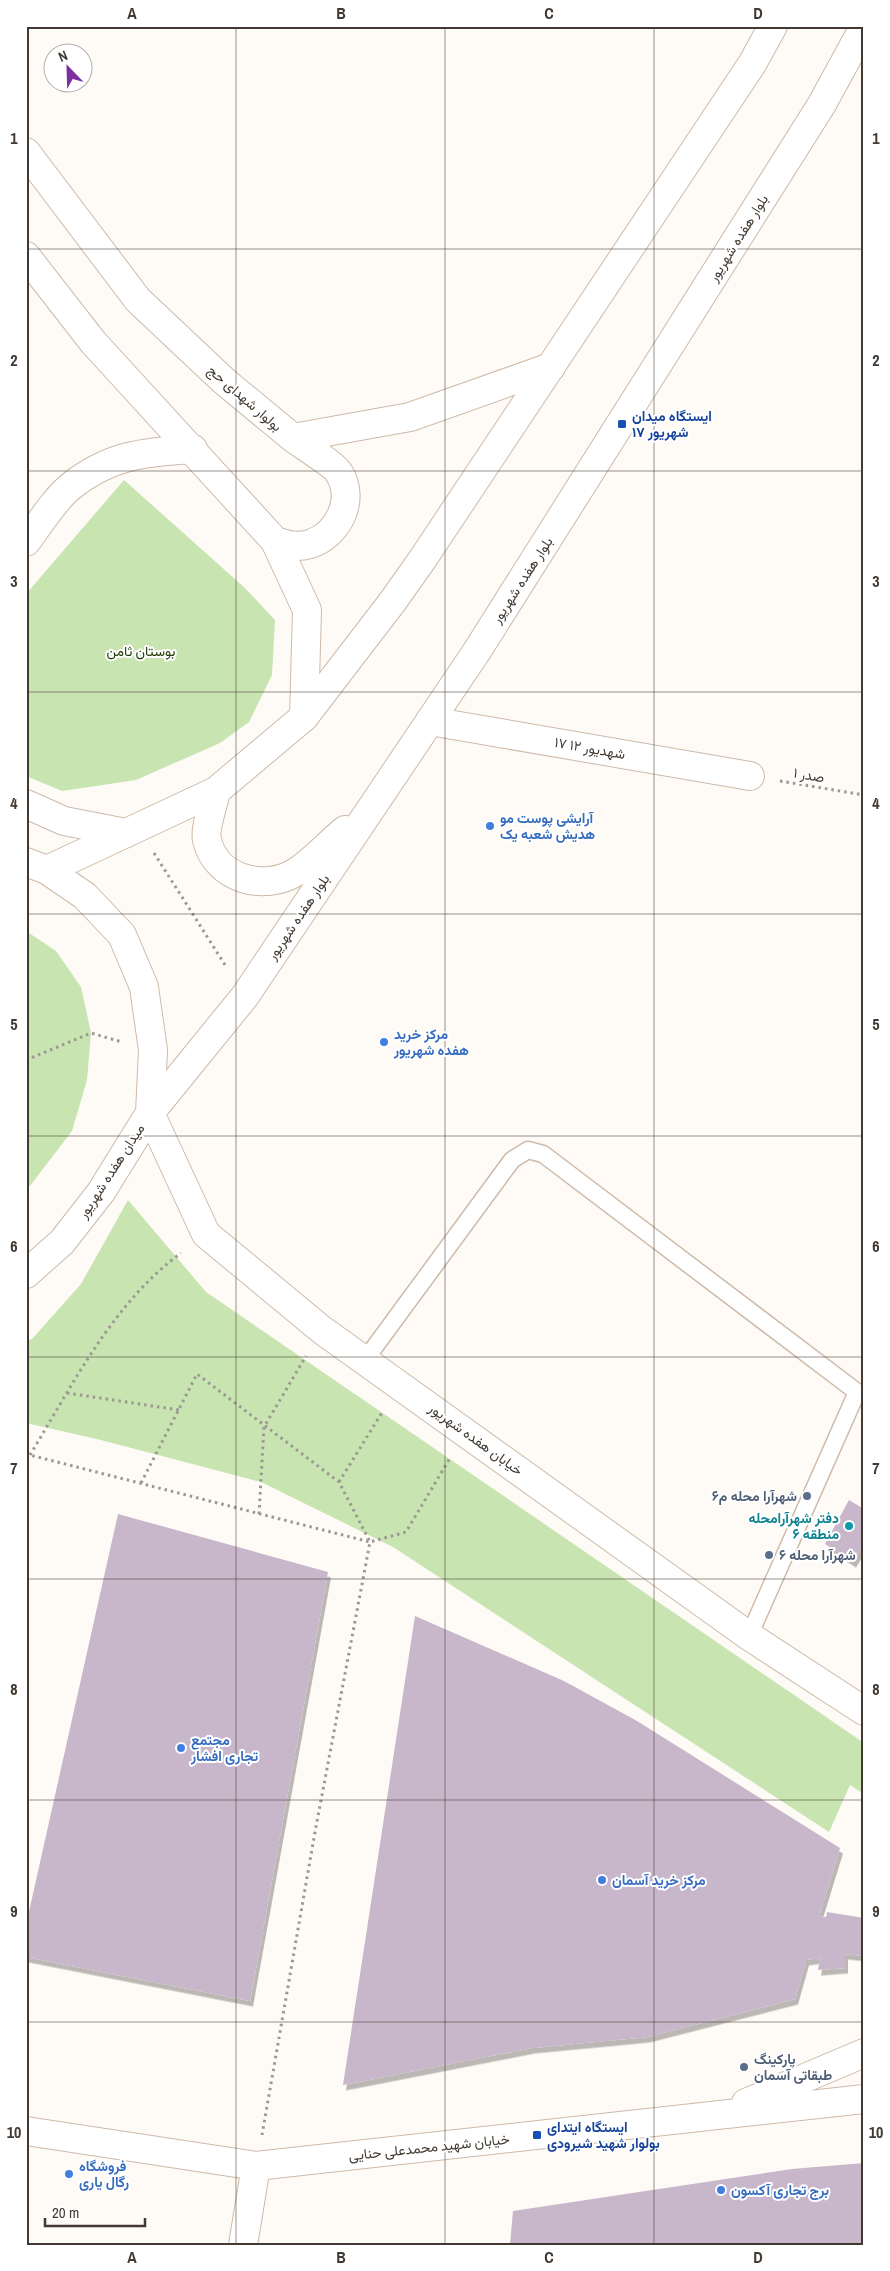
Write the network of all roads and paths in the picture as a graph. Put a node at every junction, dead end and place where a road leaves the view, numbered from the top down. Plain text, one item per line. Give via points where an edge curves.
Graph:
1 (773, 26) edge
2 (864, 27) edge
3 (26, 152) edge
4 (26, 256) edge
5 (551, 368) junction
6 (293, 438) junction
7 (193, 449) junction
8 (275, 541) junction
9 (26, 542) edge
10 (304, 717) junction
11 (430, 720) junction
12 (750, 776) joint
13 (216, 791) junction
14 (864, 795) edge
15 (26, 804) edge
16 (372, 807) junction
17 (132, 830) junction
18 (36, 866) edge
19 (245, 996) junction
20 (153, 1050) junction
21 (26, 1060) edge
22 (150, 1113) junction
23 (206, 1234) junction
24 (26, 1274) edge
25 (322, 1330) junction
26 (365, 1360) junction
27 (399, 1384) junction
28 (68, 1393) junction
29 (179, 1410) junction
30 (264, 1427) junction
31 (466, 1432) junction
32 (28, 1455) edge
33 (339, 1482) junction
34 (141, 1483) junction
35 (258, 1514) junction
36 (370, 1542) junction
37 (749, 1636) junction
38 (864, 1711) edge
39 (864, 2053) edge
40 (864, 2099) edge
41 (719, 2114) junction
42 (26, 2131) edge
43 (256, 2166) junction
44 (243, 2245) edge

1 - 5 main road via 752,64
2 - 11 main road, بلوار هفده شهریور via 822,104 622,424
3 - 6 main road, بولوار شهدای حج via 138,300 224,381
4 - 7 main road via 92,342
5 - 6 main road, بولوار شهدای حج via 410,417
5 - 10 main road via 393,601
6 - 8 main road via 339,472 346,493 344,512 336,527 324,538 308,545 290,546
7 - 8 main road
7 - 9 main road via 146,452 110,461 69,488
8 - 10 main road via 307,610
10 - 13 main road
11 - 12 main road, ۱۷ شهدیور ۱۲
11 - 16 main road, بلوار هفده شهریور
12 - 14 path, صدر ۱
13 - 16 main road via 206,838 213,856 238,877 256,882 276,881 296,872
13 - 17 main road
15 - 17 main road via 64,821
16 - 19 main road, بلوار هفده شهریور
17 - 18 main road
17 - 19 path
18 - 20 main road, میدان هفده شهریور via 85,896 122,935 144,987
19 - 22 main road, بلوار هفده شهریور
20 - 21 path via 91,1033
20 - 22 main road, میدان هفده شهریور
22 - 23 main road, خیابان هفده شهریور
22 - 24 main road, میدان هفده شهریور via 100,1192 68,1235
23 - 25 main road, خیابان هفده شهریور
23 - 28 path via 154,1272 102,1336
25 - 26 main road, خیابان هفده شهریور
25 - 30 path
26 - 27 main road, خیابان هفده شهریور
26 - 37 lane via 512,1160 528,1150 543,1154 858,1392
27 - 31 main road, خیابان هفده شهریور
27 - 33 path
28 - 29 path
28 - 32 path
29 - 30 path via 197,1374
29 - 34 path
30 - 33 path
30 - 35 path
31 - 36 path via 406,1532
31 - 37 main road, خیابان هفده شهریور
32 - 34 path
33 - 36 path
34 - 35 path
35 - 36 path
36 - 43 path
37 - 38 main road, خیابان هفده شهریور
39 - 41 main road
40 - 41 main road, خیابان شهید محمدعلی حنایی
41 - 43 main road, خیابان شهید محمدعلی حنایی
42 - 43 main road, خیابان شهید محمدعلی حنایی
43 - 44 main road

